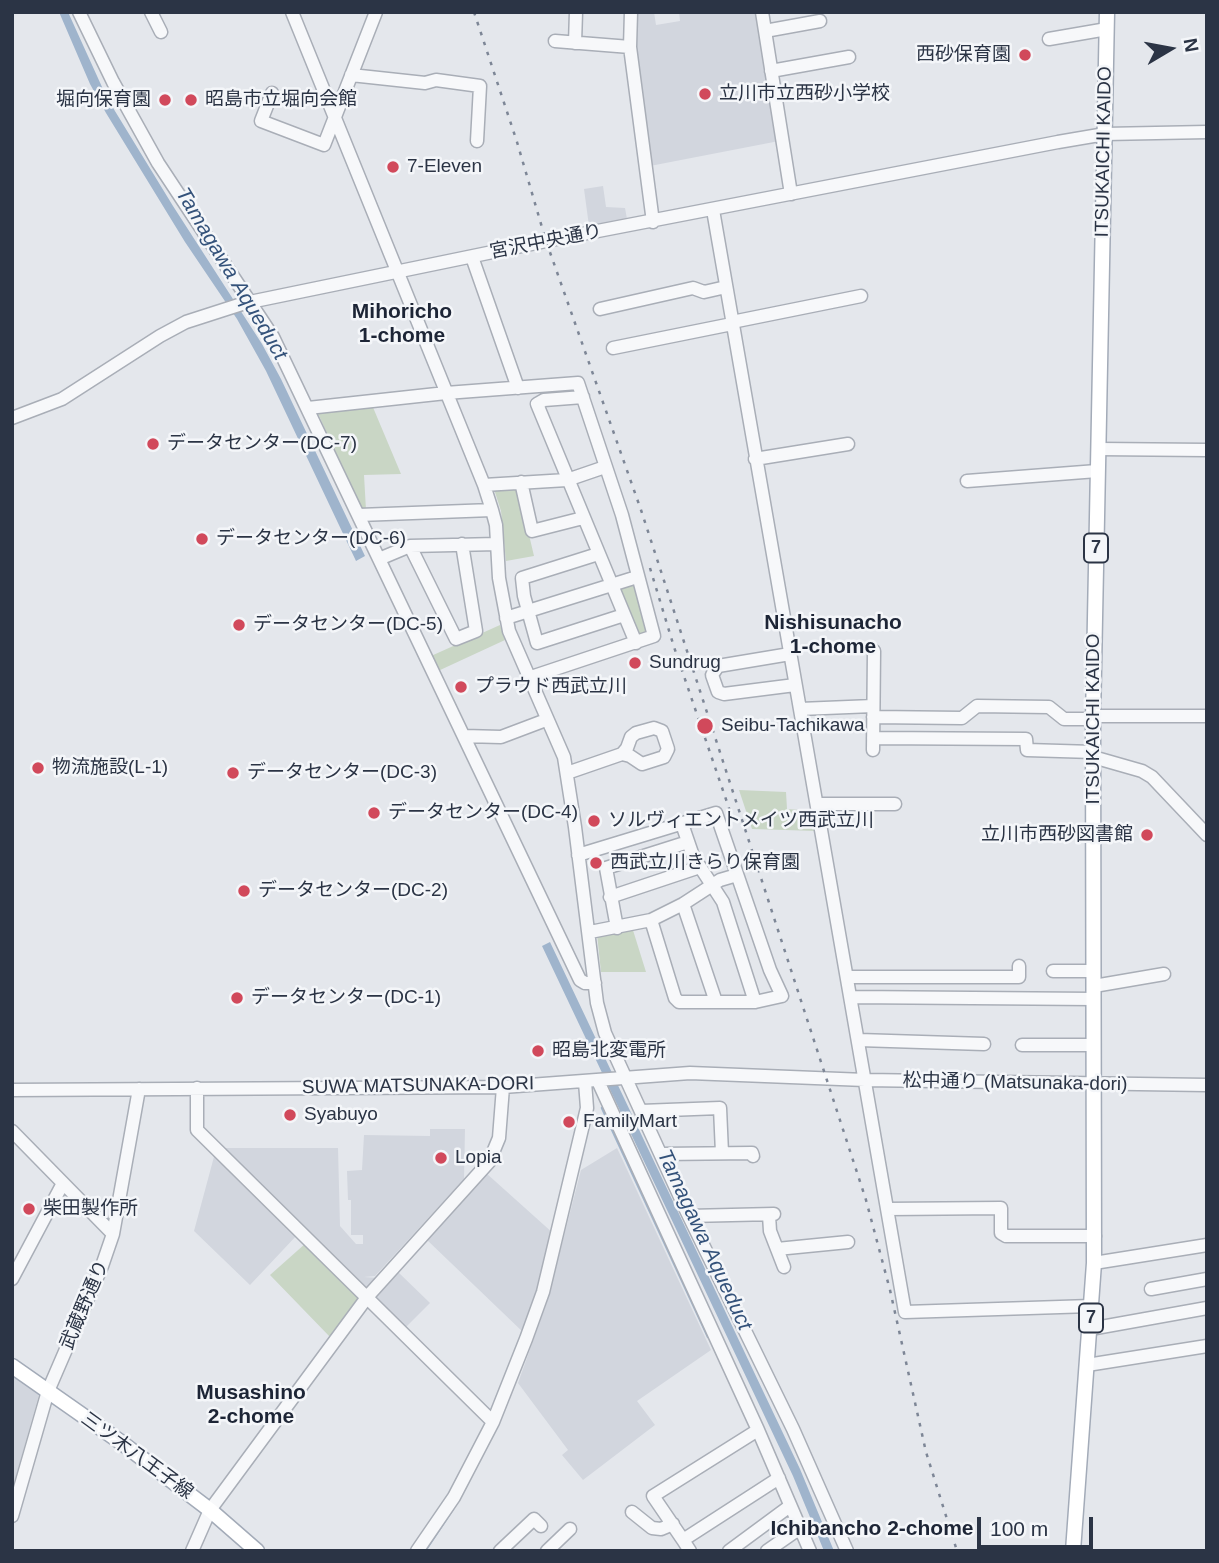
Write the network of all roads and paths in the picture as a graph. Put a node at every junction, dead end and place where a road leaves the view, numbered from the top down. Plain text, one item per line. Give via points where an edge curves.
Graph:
1 (79, 12) edge
2 (151, 12) edge
3 (292, 12) edge
4 (376, 12) edge
5 (576, 12) edge
6 (631, 12) edge
7 (762, 12) edge
8 (1107, 12) edge
9 (820, 21) dead end
10 (1107, 29) junction
11 (765, 31) junction
12 (161, 32) dead end
13 (1049, 39) dead end
14 (555, 41) dead end
15 (575, 43) junction
16 (630, 47) junction
17 (849, 57) dead end
18 (771, 71) junction
19 (351, 75) junction
20 (272, 93) dead end
21 (334, 116) junction
22 (1207, 132) edge
23 (1105, 135) junction
24 (477, 142) dead end
25 (791, 194) junction
26 (713, 210) junction
27 (653, 222) junction
28 (472, 257) junction
29 (398, 272) junction
30 (726, 287) junction
31 (861, 296) dead end
32 (246, 303) junction
33 (600, 309) dead end
34 (732, 323) junction
35 (617, 344) dead end
36 (518, 388) junction
37 (446, 393) junction
38 (583, 397) junction
39 (308, 408) junction
40 (12, 418) edge
41 (848, 444) dead end
42 (1098, 449) junction
43 (1207, 450) edge
44 (755, 459) junction
45 (605, 467) junction
46 (1097, 471) junction
47 (567, 480) junction
48 (967, 481) dead end
49 (522, 482) junction
50 (484, 485) junction
51 (492, 510) junction
52 (359, 515) junction
53 (583, 518) junction
54 (461, 544) junction
55 (497, 544) junction
56 (410, 546) junction
57 (598, 554) junction
58 (379, 559) junction
59 (637, 576) junction
60 (612, 585) junction
61 (528, 611) junction
62 (624, 615) junction
63 (506, 618) junction
64 (636, 643) junction
65 (874, 651) dead end
66 (790, 654) junction
67 (528, 678) junction
68 (795, 685) junction
69 (800, 709) junction
70 (873, 712) junction
71 (1207, 716) edge
72 (1093, 718) junction
73 (546, 720) junction
74 (464, 736) junction
75 (627, 753) dead end
76 (1093, 755) junction
77 (566, 773) junction
78 (817, 804) junction
79 (895, 804) dead end
80 (682, 824) junction
81 (1207, 835) edge
82 (688, 842) junction
83 (578, 855) junction
84 (700, 867) junction
85 (737, 875) junction
86 (712, 885) junction
87 (610, 897) junction
88 (683, 904) junction
89 (650, 920) junction
90 (617, 928) junction
91 (590, 932) junction
92 (1019, 965) dead end
93 (1054, 971) dead end
94 (1164, 974) dead end
95 (847, 977) junction
96 (595, 983) junction
97 (1094, 985) junction
98 (851, 997) junction
99 (716, 1002) junction
100 (755, 1002) junction
101 (859, 1040) junction
102 (979, 1042) dead end
103 (1022, 1045) dead end
104 (1094, 1045) junction
105 (823, 1077) joint
106 (606, 1080) junction
107 (865, 1080) junction
108 (1094, 1085) junction
109 (1207, 1085) edge
110 (503, 1087) junction
111 (197, 1088) junction
112 (139, 1089) junction
113 (12, 1090) edge
114 (641, 1111) junction
115 (12, 1131) edge
116 (722, 1153) junction
117 (661, 1154) junction
118 (753, 1156) dead end
119 (62, 1185) junction
120 (887, 1209) junction
121 (689, 1216) junction
122 (113, 1234) junction
123 (1095, 1236) junction
124 (848, 1244) dead end
125 (1207, 1245) edge
126 (777, 1249) junction
127 (1094, 1263) junction
128 (784, 1267) dead end
129 (12, 1279) edge
130 (1207, 1279) edge
131 (1150, 1289) dead end
132 (368, 1296) junction
133 (1091, 1306) junction
134 (1207, 1308) edge
135 (1090, 1329) junction
136 (1207, 1346) edge
137 (1087, 1364) junction
138 (12, 1366) edge
139 (48, 1391) junction
140 (493, 1422) junction
141 (758, 1430) junction
142 (779, 1478) junction
143 (790, 1506) junction
144 (210, 1510) junction
145 (632, 1513) dead end
146 (12, 1516) edge
147 (673, 1524) junction
148 (541, 1527) dead end
149 (800, 1528) junction
150 (570, 1529) dead end
151 (687, 1545) edge
152 (425, 1548) edge
153 (192, 1551) edge
154 (257, 1551) edge
155 (500, 1551) edge
156 (547, 1551) edge
157 (729, 1551) edge
158 (767, 1551) edge
159 (810, 1551) edge
160 (847, 1551) edge
161 (1073, 1551) edge

1 - 32 street via 158,163
2 - 12 street
3 - 21 street
4 - 19 street
5 - 15 street
6 - 16 street
7 - 11 street
8 - 10 main road, ITSUKAICHI KAIDO / 7
9 - 11 street
10 - 13 street
10 - 23 main road, ITSUKAICHI KAIDO / 7
11 - 18 street
14 - 15 street
15 - 16 street
16 - 27 street
17 - 18 street
18 - 25 street
19 - 21 street
19 - 24 street via 480,86
20 - 21 street via 261,121 324,145
21 - 29 street
22 - 23 street, 宮沢中央通り
23 - 25 street, 宮沢中央通り
23 - 42 main road, ITSUKAICHI KAIDO / 7
25 - 26 street, 宮沢中央通り
26 - 27 street, 宮沢中央通り
26 - 30 street
27 - 28 street, 宮沢中央通り
28 - 29 street, 宮沢中央通り
28 - 36 street
29 - 32 street, 宮沢中央通り
29 - 37 street
30 - 33 street via 704,292 693,288
30 - 34 street
31 - 34 street
32 - 39 street via 273,337
32 - 40 street, 宮沢中央通り via 186,322 62,399
34 - 35 street
34 - 44 street
36 - 37 street
36 - 38 street via 578,383
37 - 39 street
37 - 50 street
38 - 45 street
38 - 47 street via 537,404
39 - 52 street
41 - 44 street
42 - 43 street
42 - 46 main road, ITSUKAICHI KAIDO / 7
44 - 66 street
45 - 47 street
45 - 59 street
46 - 48 street
46 - 72 main road, ITSUKAICHI KAIDO / 7
47 - 49 street
47 - 53 street
49 - 50 street
49 - 53 street via 532,531
50 - 51 street
51 - 52 street
51 - 55 street
52 - 58 street
53 - 57 street
54 - 55 street
54 - 56 street
54 - 56 street via 476,631 456,639
55 - 63 street
56 - 58 street
57 - 60 street
57 - 61 street via 522,578
58 - 74 street
59 - 60 street
59 - 64 street via 654,636
60 - 61 street
60 - 62 street
61 - 62 street via 537,643
61 - 63 street
62 - 64 street
63 - 67 street
64 - 67 street
65 - 70 street
66 - 68 street
66 - 68 street via 718,666 712,674 718,692 724,694
67 - 73 street
68 - 69 street
69 - 70 street
69 - 78 street
70 - 72 street via 962,718 977,706 1049,706 1064,719
70 - 76 street via 873,744 1026,739 1027,750
71 - 72 street
72 - 76 main road, ITSUKAICHI KAIDO / 7
73 - 74 street via 501,737
73 - 77 street via 560,746
74 - 96 street via 580,980
75 - 77 street
76 - 81 street via 1152,778
76 - 97 main road, ITSUKAICHI KAIDO / 7
77 - 83 street
78 - 79 street via 880,811
78 - 95 street
80 - 82 street
80 - 83 street
80 - 85 street via 716,813
82 - 84 street
82 - 87 street via 606,868
83 - 91 street
84 - 86 street
84 - 87 street
85 - 86 street
85 - 100 street via 782,996
86 - 88 street
86 - 100 street via 723,902
87 - 90 street
88 - 89 street
88 - 99 street
89 - 90 street
89 - 99 street via 677,1000
90 - 91 street
91 - 96 street
92 - 95 street via 1018,977
93 - 97 street
94 - 97 street
95 - 98 street
96 - 106 street
97 - 98 street
97 - 104 main road, ITSUKAICHI KAIDO / 7
98 - 101 street
99 - 100 street
101 - 102 street via 914,1037
101 - 107 street
103 - 104 street
104 - 108 main road, ITSUKAICHI KAIDO / 7
105 - 106 street, SUWA MATSUNAKA-DORI via 690,1073
105 - 107 street, 松中通り (Matsunaka-dori)
106 - 110 street, SUWA MATSUNAKA-DORI
106 - 114 street
106 - 140 street via 587,1108 543,1292
106 - 141 street
107 - 108 street, 松中通り (Matsunaka-dori)
107 - 120 street
108 - 109 street, 松中通り (Matsunaka-dori)
108 - 123 main road, ITSUKAICHI KAIDO / 7
110 - 111 street, SUWA MATSUNAKA-DORI
110 - 132 street via 494,1154
111 - 112 street, SUWA MATSUNAKA-DORI
111 - 132 street via 197,1130
112 - 113 street, SUWA MATSUNAKA-DORI
112 - 122 street, 武蔵野通り
114 - 116 street via 720,1108
114 - 117 street
115 - 119 street
116 - 117 street
116 - 118 street
117 - 121 street
119 - 122 street
119 - 129 street
120 - 123 street via 1001,1208 1001,1233 1006,1236
120 - 133 street via 905,1312
121 - 126 street via 772,1214 770,1231
121 - 160 street
122 - 139 street, 武蔵野通り
123 - 127 main road, ITSUKAICHI KAIDO / 7
124 - 126 street
125 - 127 street
126 - 128 street
127 - 133 main road, ITSUKAICHI KAIDO / 7
130 - 131 street
132 - 140 street
132 - 144 street
133 - 135 main road, ITSUKAICHI KAIDO / 7
134 - 135 street
135 - 137 main road, ITSUKAICHI KAIDO / 7
136 - 137 street
137 - 161 main road, ITSUKAICHI KAIDO / 7
138 - 139 main road, 三ツ木八王子線
139 - 144 main road, 三ツ木八王子線
139 - 146 street, 武蔵野通り
140 - 152 street via 457,1499
141 - 142 street
141 - 147 street via 653,1496
142 - 143 street
142 - 151 street
143 - 149 street
143 - 157 street
144 - 153 street
144 - 154 main road, 三ツ木八王子線
145 - 147 street via 652,1528
147 - 151 street
148 - 155 street via 534,1519
149 - 158 street
149 - 159 street
150 - 156 street

